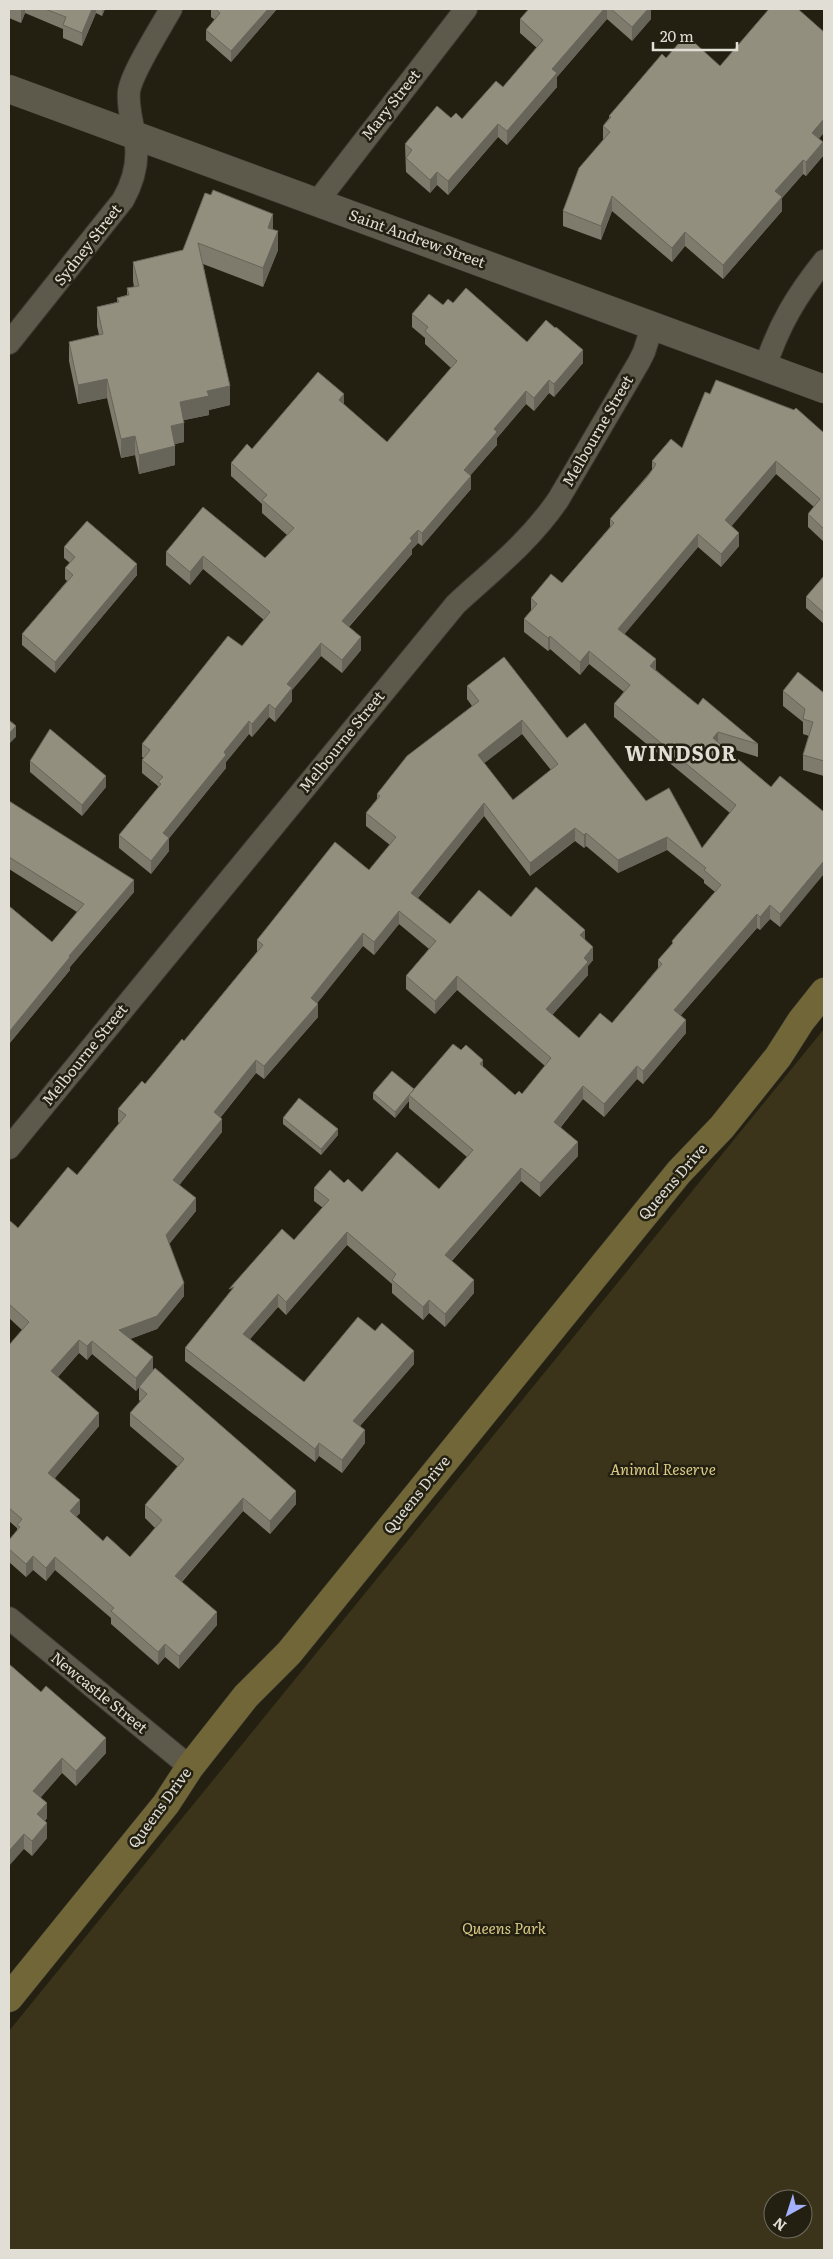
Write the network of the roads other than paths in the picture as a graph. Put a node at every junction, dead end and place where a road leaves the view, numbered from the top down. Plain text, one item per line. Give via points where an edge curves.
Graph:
1 (171, 9) edge
2 (466, 9) edge
3 (9, 89) edge
4 (134, 134) junction
5 (317, 202) junction
6 (824, 261) edge
7 (653, 324) junction
8 (9, 343) edge
9 (765, 367) junction
10 (824, 389) edge
11 (824, 992) edge
12 (9, 1148) edge
13 (9, 1618) edge
14 (190, 1767) junction
15 (9, 1998) edge

1 - 4 street, Sydney Street via 130,86
2 - 5 street, Mary Street
3 - 4 street, Saint Andrew Street
4 - 5 street, Saint Andrew Street
4 - 8 street, Sydney Street via 133,177 123,200
5 - 7 street, Saint Andrew Street
6 - 9 street via 788,312
7 - 9 street, Saint Andrew Street
7 - 12 street, Melbourne Street via 639,362 545,519 456,604
9 - 10 street, Saint Andrew Street
11 - 14 main road, Queens Drive via 722,1127 679,1172 289,1653 246,1696
13 - 14 street, Newcastle Street
14 - 15 main road, Queens Drive via 166,1804

